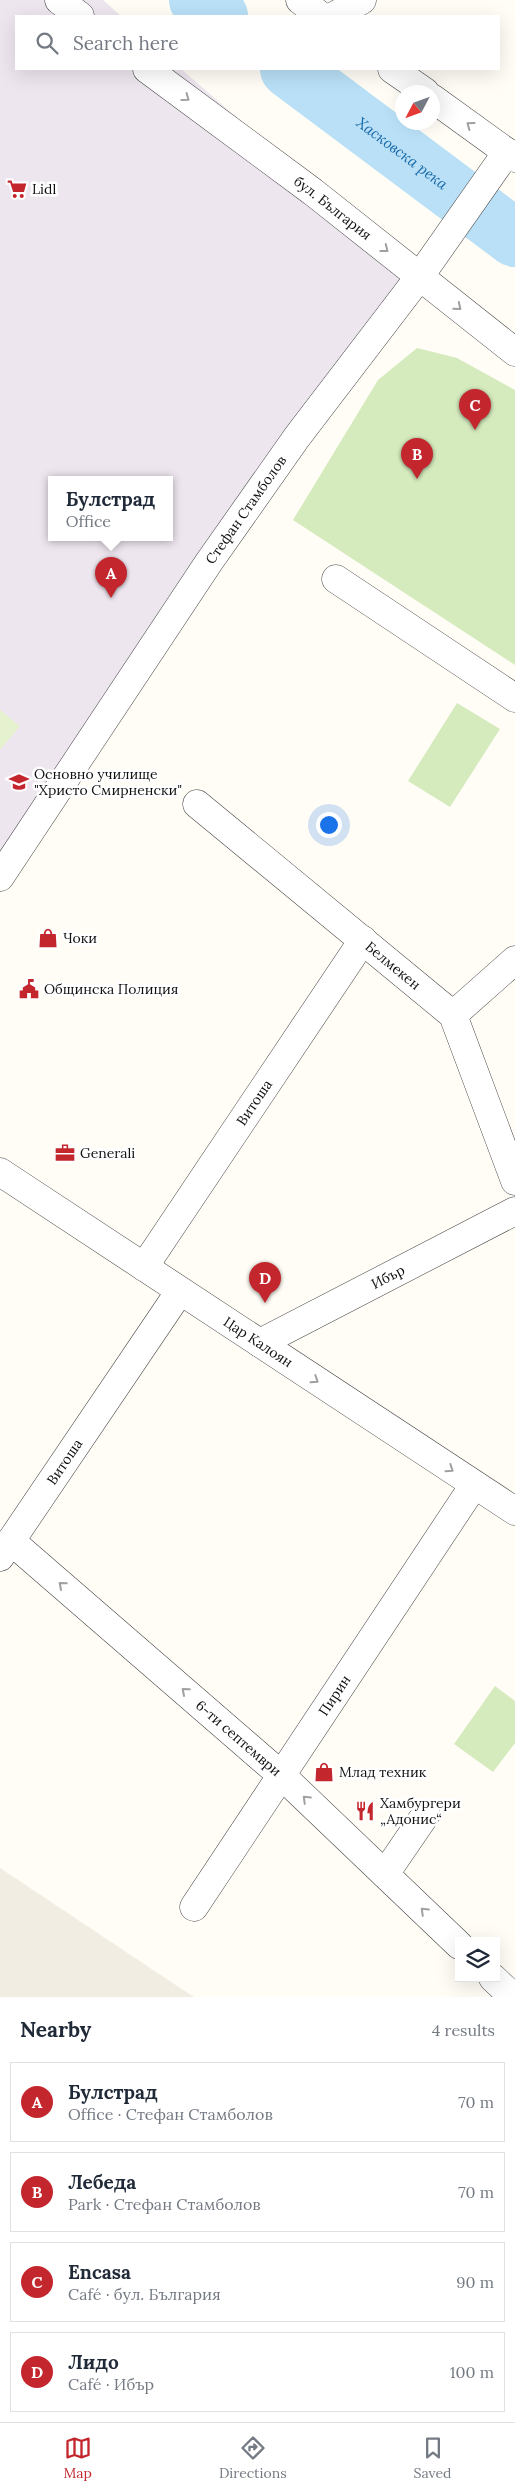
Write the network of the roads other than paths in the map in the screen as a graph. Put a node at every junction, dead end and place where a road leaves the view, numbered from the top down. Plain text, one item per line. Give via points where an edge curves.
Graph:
1 (59, 0) edge
2 (300, 0) edge
3 (362, 0) edge
4 (79, 15) edge
5 (320, 15) edge
6 (336, 15) edge
7 (148, 70) edge
8 (393, 70) edge
9 (415, 85) edge
10 (440, 104) edge
11 (511, 155) edge
12 (420, 276) junction
13 (515, 352) edge
14 (336, 578) dead end
15 (515, 698) edge
16 (197, 804) dead end
17 (0, 877) edge
18 (363, 940) junction
19 (515, 960) edge
20 (453, 1015) junction
21 (0, 1172) edge
22 (515, 1181) edge
23 (515, 1211) edge
24 (144, 1266) junction
25 (180, 1291) junction
26 (260, 1343) junction
27 (474, 1485) junction
28 (515, 1511) edge
29 (6, 1549) edge
30 (280, 1774) junction
31 (426, 1814) dead end
32 (385, 1874) junction
33 (194, 1907) dead end
34 (455, 1941) edge
35 (497, 1982) edge
36 (512, 1997) edge

1 - 4 street
2 - 5 street
3 - 6 street
7 -> 12 street, бул. България
8 - 9 street
11 -> 10 street
11 - 12 street, Стефан Стамболов
12 -> 13 street, бул. България
12 - 17 street, Стефан Стамболов via 297,436
14 - 15 street
16 - 18 street, Белмекен
18 - 20 street, Белмекен
18 - 24 street, Витоша
19 - 20 street
20 - 22 street, Белмекен
21 - 24 street, Цар Калоян
23 - 26 street, Ибър
24 - 25 street, Цар Калоян
25 - 26 street, Цар Калоян
25 - 29 street, Витоша
26 -> 27 street, Цар Калоян
27 - 28 street, Цар Калоян
27 - 30 street, Пирин
30 -> 29 street, 6-ти септември
32 -> 30 street, 6-ти септември
30 - 33 street, Пирин
31 - 32 street
34 -> 32 street, 6-ти септември
35 - 36 street

